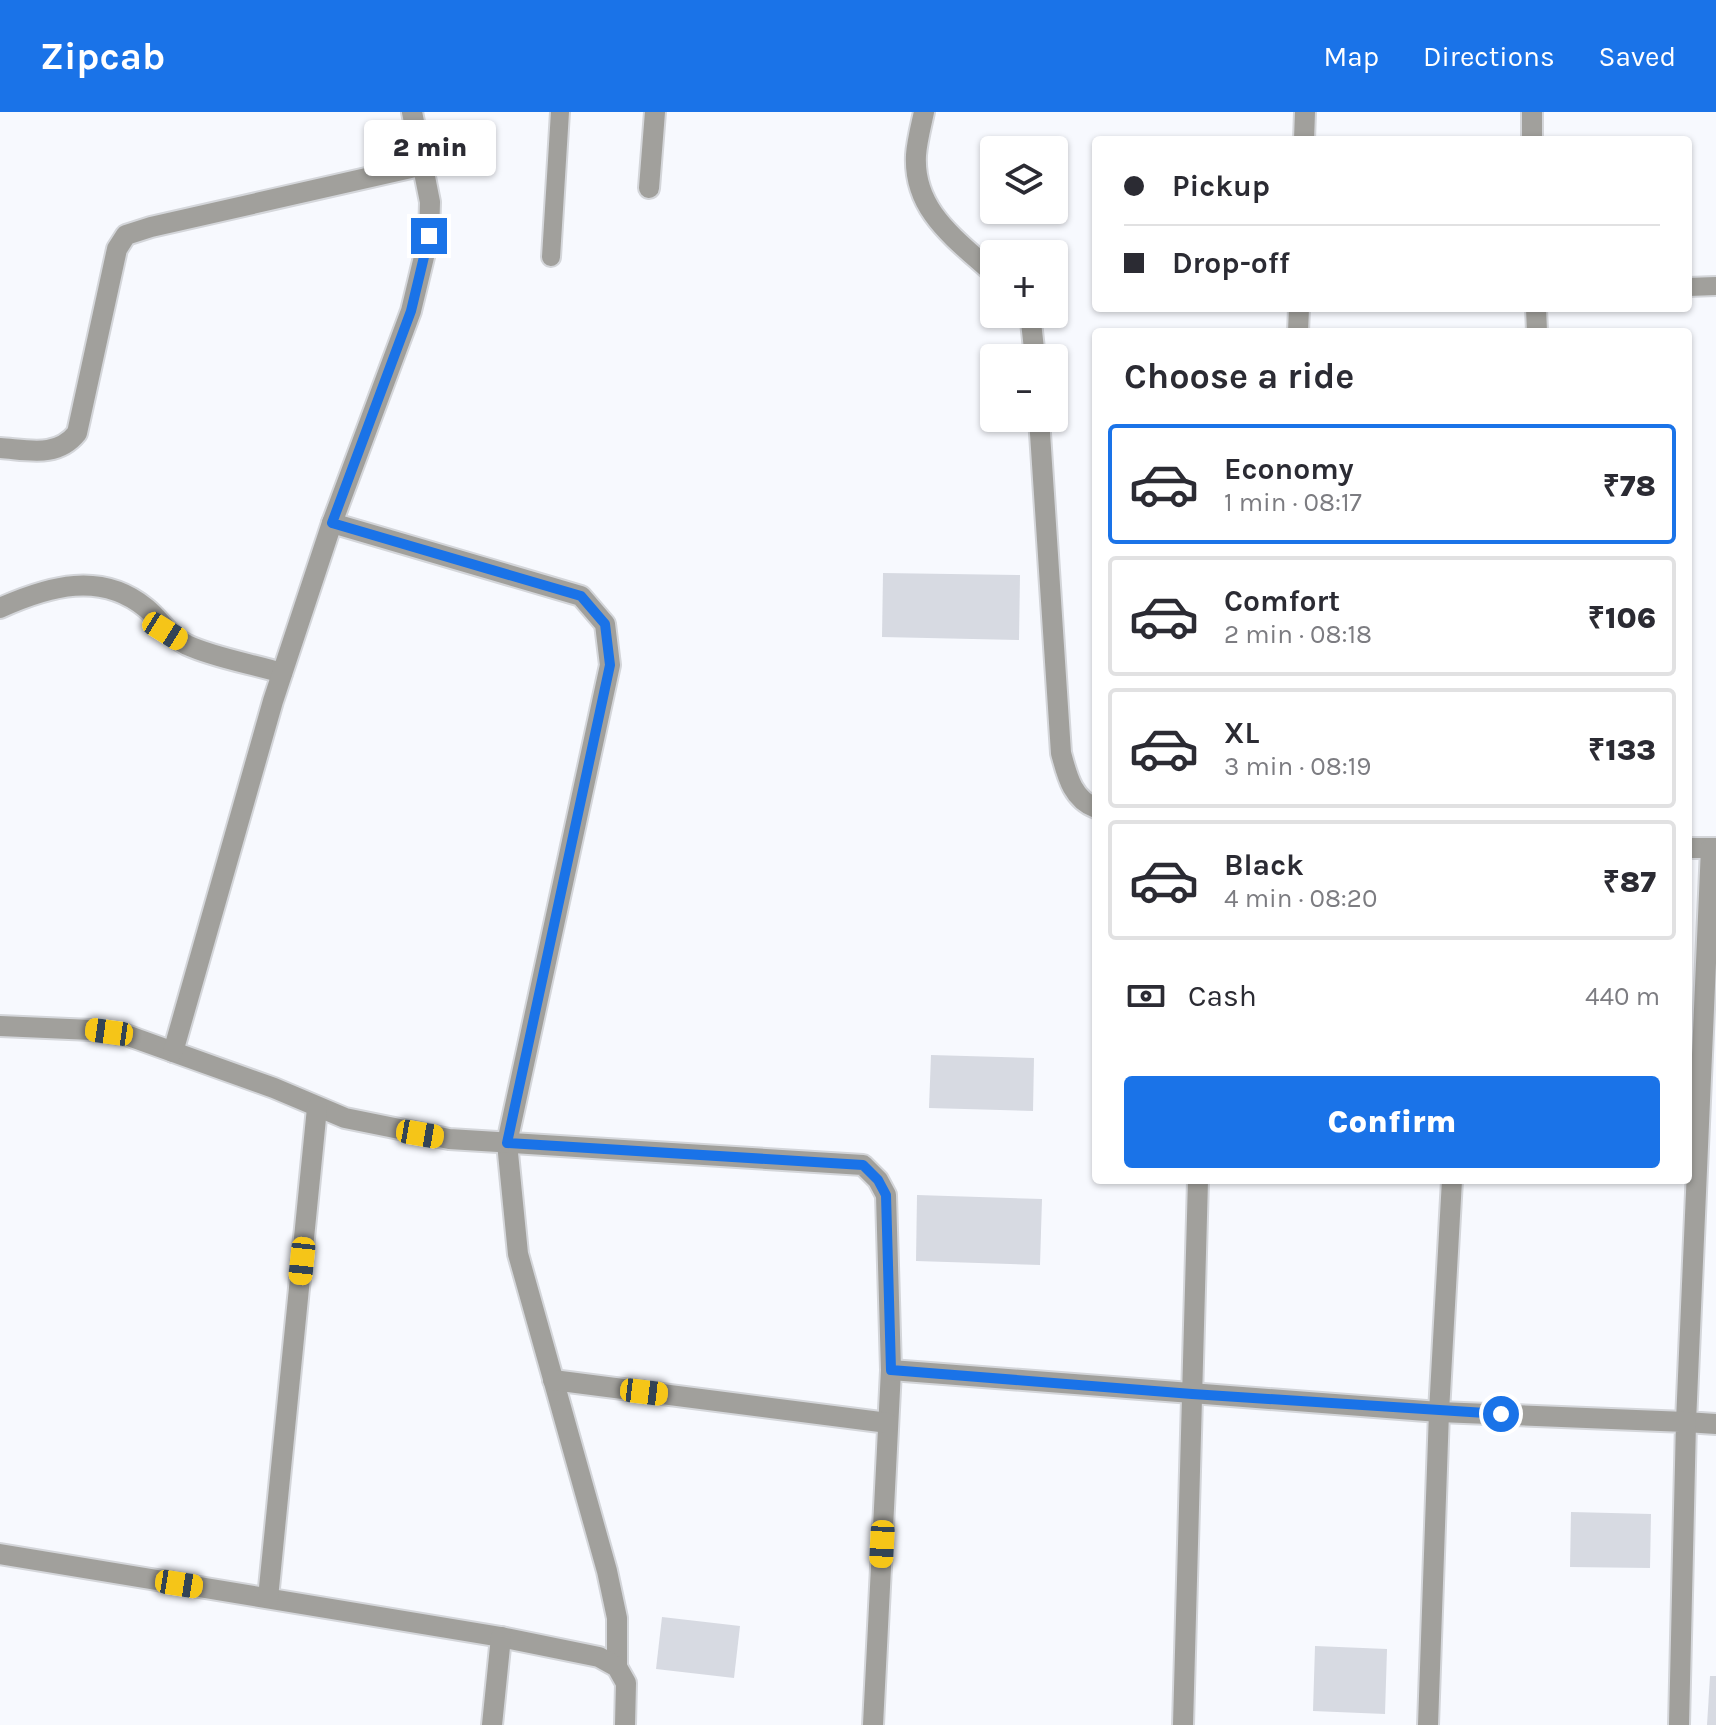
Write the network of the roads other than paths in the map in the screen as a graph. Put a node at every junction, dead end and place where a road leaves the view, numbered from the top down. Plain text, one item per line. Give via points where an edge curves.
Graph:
1 (412, 112) edge
2 (560, 112) edge
3 (655, 112) edge
4 (924, 112) edge
5 (1305, 112) edge
6 (1532, 112) edge
7 (1304, 136) edge
8 (1532, 136) edge
9 (424, 165) junction
10 (649, 188) dead end
11 (551, 257) dead end
12 (980, 261) edge
13 (1716, 286) edge
14 (1692, 287) edge
15 (1040, 432) edge
16 (0, 448) edge
17 (332, 523) junction
18 (0, 608) edge
19 (282, 673) junction
20 (1092, 807) edge
21 (1692, 848) edge
22 (1714, 848) edge
23 (0, 1026) edge
24 (173, 1052) junction
25 (317, 1108) junction
26 (507, 1143) junction
27 (1198, 1184) edge
28 (1452, 1184) edge
29 (891, 1370) junction
30 (553, 1380) junction
31 (1192, 1394) junction
32 (1439, 1412) junction
33 (1686, 1422) junction
34 (888, 1423) junction
35 (1716, 1424) edge
36 (0, 1554) edge
37 (268, 1598) junction
38 (501, 1637) junction
39 (617, 1667) junction
40 (492, 1725) edge
41 (625, 1725) edge
42 (873, 1725) edge
43 (1183, 1725) edge
44 (1428, 1725) edge
45 (1679, 1725) edge

1 - 9 street
2 - 11 lane
3 - 10 street
4 - 12 street via 916,155 919,191 930,213
5 - 7 street
6 - 8 street
9 - 16 street via 126,235 117,249 77,433 67,445 51,451
9 - 17 street via 429,236 411,311
13 - 14 lane
15 - 20 street via 1061,753 1071,786
17 - 19 street
17 - 26 street via 581,596 605,624 610,665
18 - 19 street via 31,594 87,584 123,591 187,645
19 - 24 street
21 - 22 street
22 - 33 street
23 - 24 street via 126,1035
24 - 25 street
25 - 26 street via 392,1129
25 - 37 street
26 - 29 street via 863,1165 886,1195
26 - 30 street via 518,1254
27 - 31 street
28 - 32 street
29 - 31 street
29 - 34 street
30 - 34 street
30 - 39 street via 607,1571 617,1618
31 - 32 street
31 - 43 street
32 - 33 street
32 - 44 street
33 - 35 street
33 - 45 street
34 - 42 street
36 - 37 street
37 - 38 street
38 - 39 street via 599,1657
38 - 40 street
39 - 41 street via 626,1683

